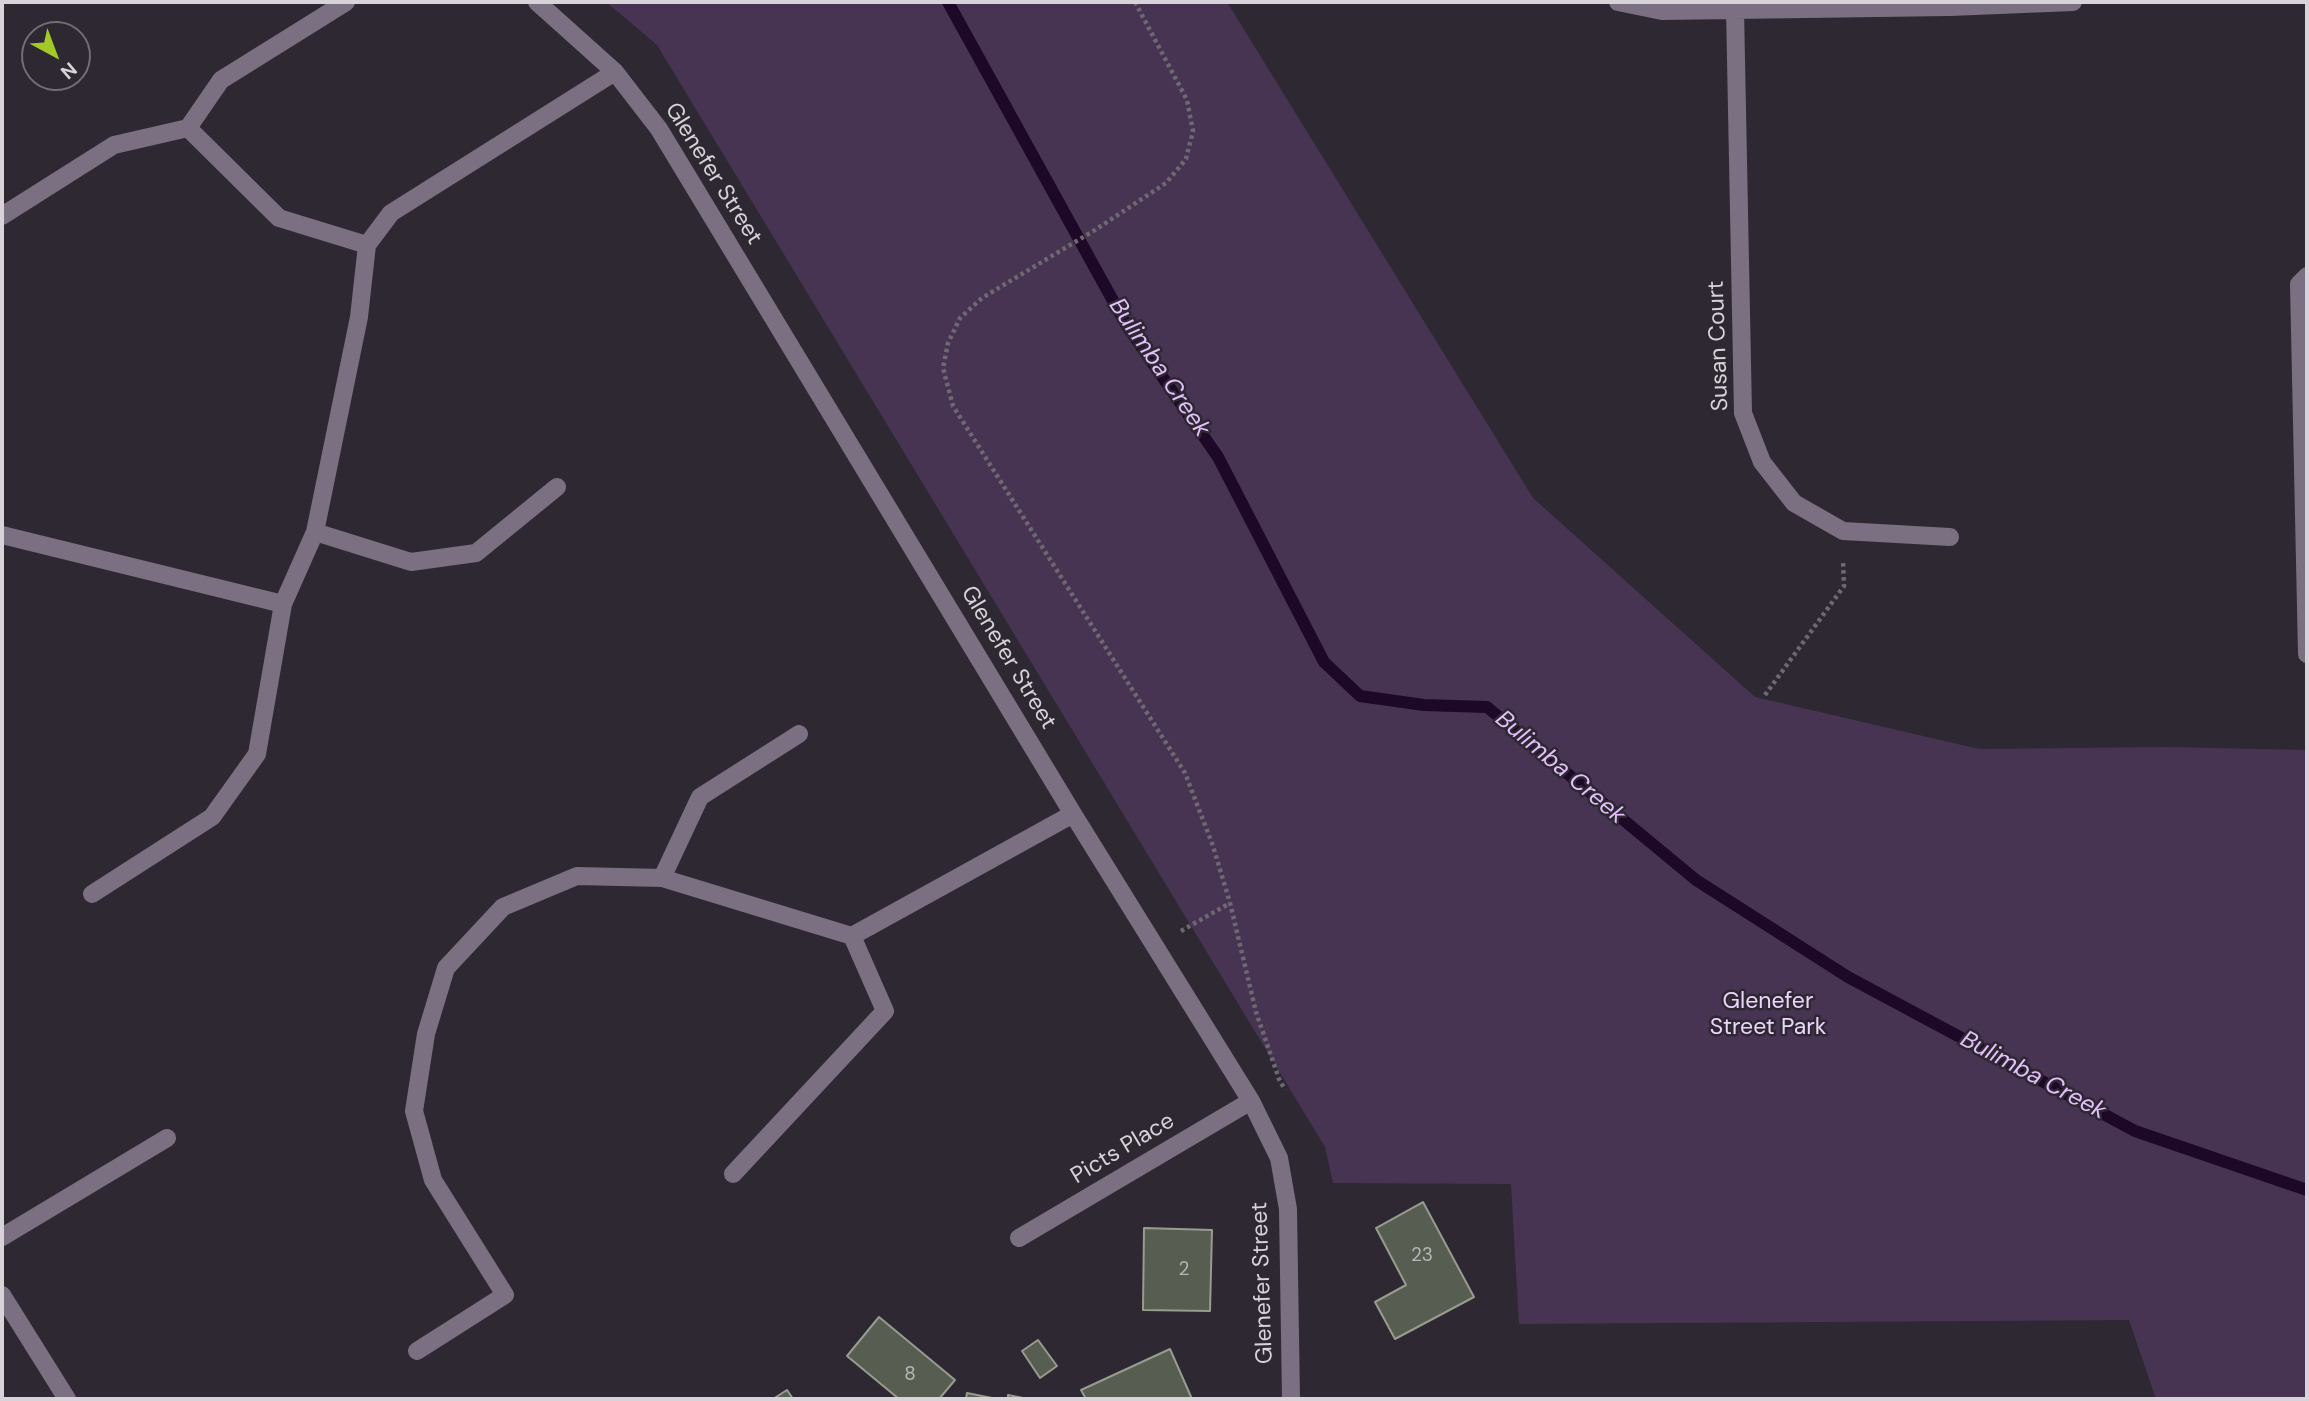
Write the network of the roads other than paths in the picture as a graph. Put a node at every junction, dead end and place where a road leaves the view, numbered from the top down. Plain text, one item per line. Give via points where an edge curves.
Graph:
1 (346, 2) edge
2 (537, 2) edge
3 (1618, 2) edge
4 (2073, 2) edge
5 (1735, 9) junction
6 (615, 72) junction
7 (188, 128) junction
8 (2, 216) edge
9 (367, 245) junction
10 (2307, 276) edge
11 (556, 486) dead end
12 (316, 532) junction
13 (2, 535) edge
14 (1950, 537) dead end
15 (2306, 591) edge
16 (283, 604) junction
17 (2307, 654) edge
18 (799, 734) dead end
19 (1073, 814) junction
20 (662, 878) junction
21 (92, 894) dead end
22 (852, 936) junction
23 (1251, 1101) junction
24 (167, 1138) dead end
25 (733, 1174) dead end
26 (2, 1237) edge
27 (1019, 1238) dead end
28 (2, 1295) edge
29 (417, 1350) dead end
30 (67, 1399) edge
31 (1291, 1399) edge

1 - 7 street via 221,80
2 - 6 street, Glenefer Street
3 - 5 street via 1662,11
4 - 5 street
5 - 14 street, Susan Court via 1743,413 1762,462 1794,503 1843,531
6 - 9 street via 391,213
6 - 19 street, Glenefer Street via 659,129
7 - 8 street via 114,145
7 - 9 street via 279,218
9 - 12 street via 359,317
10 - 15 street via 2299,284
11 - 12 street via 476,553 411,562
12 - 16 street
13 - 16 street
15 - 17 street
16 - 21 street via 257,754 212,817
18 - 20 street via 700,797
19 - 22 street
19 - 23 street, Glenefer Street
20 - 22 street
20 - 29 street via 577,876 503,907 446,968 426,1034 414,1111 433,1180 505,1295
22 - 25 street via 885,1011
23 - 27 street, Picts Place
23 - 31 street, Glenefer Street via 1279,1158 1288,1209
24 - 26 street
28 - 30 street

